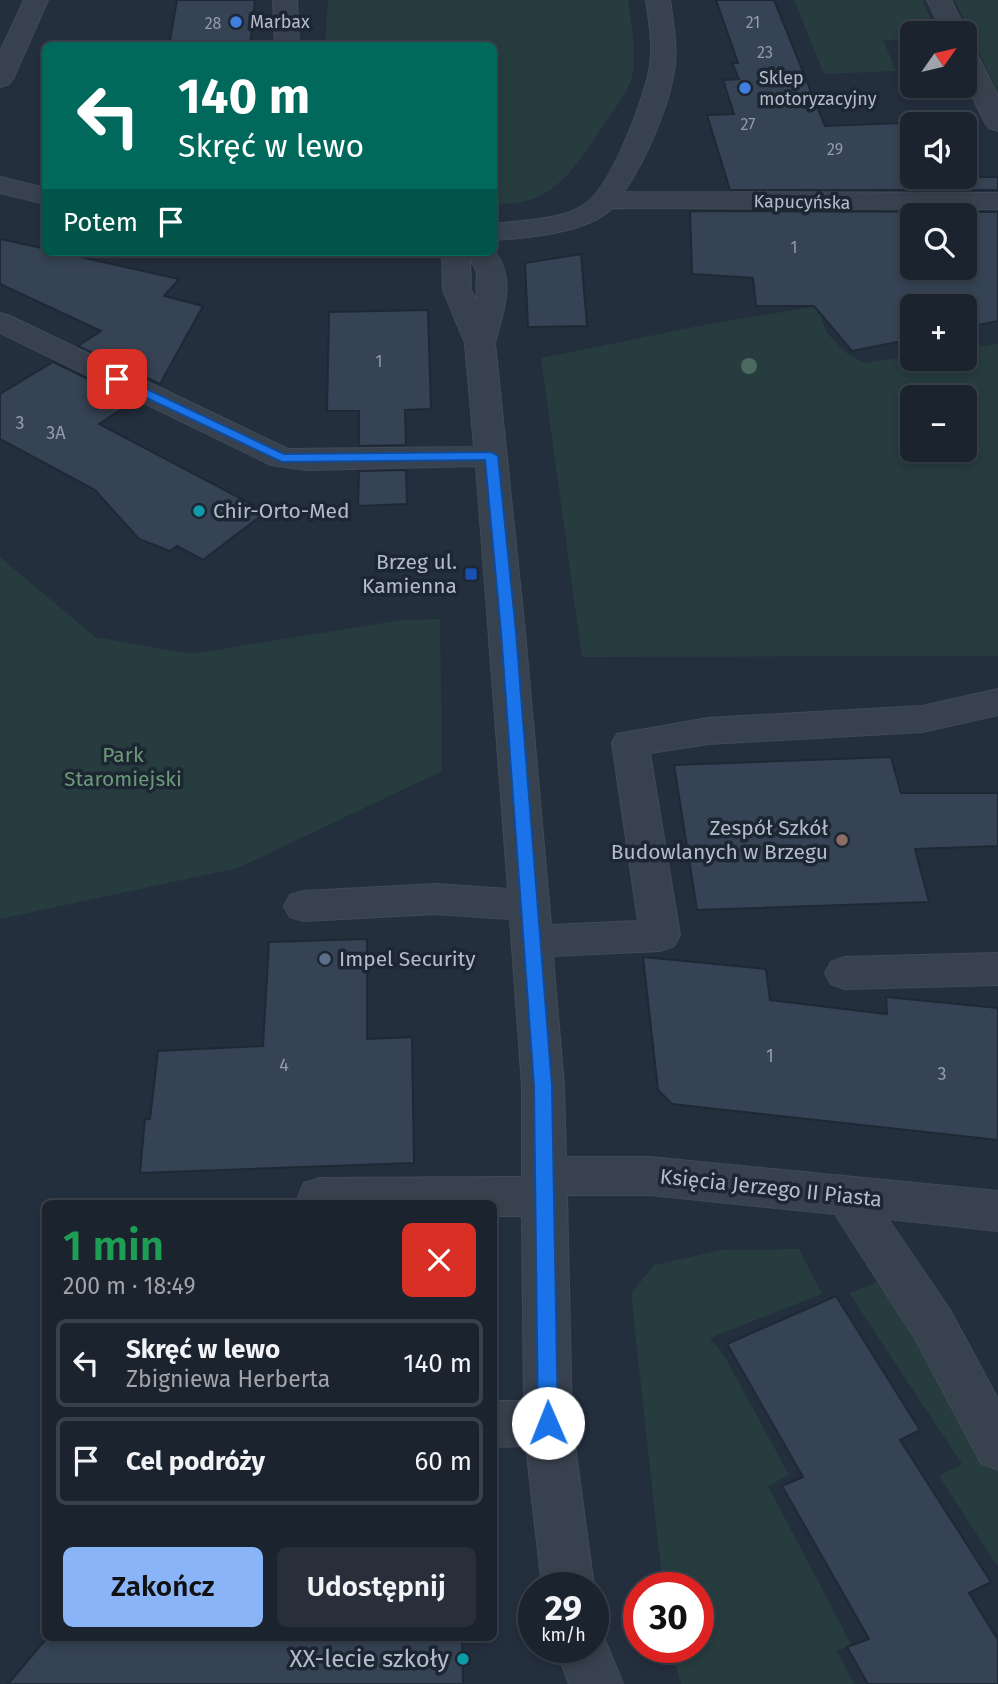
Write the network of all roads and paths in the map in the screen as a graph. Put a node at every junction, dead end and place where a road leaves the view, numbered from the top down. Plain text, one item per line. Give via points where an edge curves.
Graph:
1 (36, 0) edge
2 (285, 0) edge
3 (658, 0) edge
4 (939, 0) edge
5 (949, 21) edge
6 (286, 42) edge
7 (0, 79) edge
8 (977, 79) edge
9 (998, 123) edge
10 (0, 185) edge
11 (42, 195) edge
12 (606, 200) junction
13 (998, 201) edge
14 (497, 232) edge
15 (456, 256) edge
16 (484, 256) edge
17 (0, 322) edge
18 (480, 343) junction
19 (491, 456) junction
20 (998, 702) edge
21 (304, 906) dead end
22 (531, 923) junction
23 (998, 969) edge
24 (845, 973) dead end
25 (544, 1186) junction
26 (848, 1195) junction
27 (320, 1196) dead end
28 (998, 1211) edge
29 (548, 1423) junction
30 (497, 1424) edge
31 (998, 1447) edge
32 (566, 1572) edge
33 (569, 1663) edge
34 (587, 1663) edge
35 (567, 1684) edge
36 (596, 1684) edge

1 - 7 street
2 - 6 street
3 - 12 street via 662,68 635,148
4 - 5 street
8 - 9 street
10 - 11 street
12 - 13 street, Kapucyńska
12 - 14 street via 567,220
15 - 18 street via 457,290
16 - 18 street via 494,288
17 - 19 street via 282,458
18 - 19 street
19 - 22 street
20 - 22 street via 922,719 708,731 629,743 660,935
21 - 22 street via 436,899
22 - 25 street via 543,1086
23 - 24 street
25 - 26 street, Księcia Jerzego II Piasta via 650,1176
25 - 27 street, Księcia Jerzego II Piasta via 451,1198
25 - 29 street
26 - 28 street, Księcia Jerzego II Piasta
26 - 31 street via 933,1325
29 - 30 street
29 - 32 street
33 - 35 street
34 - 36 street

